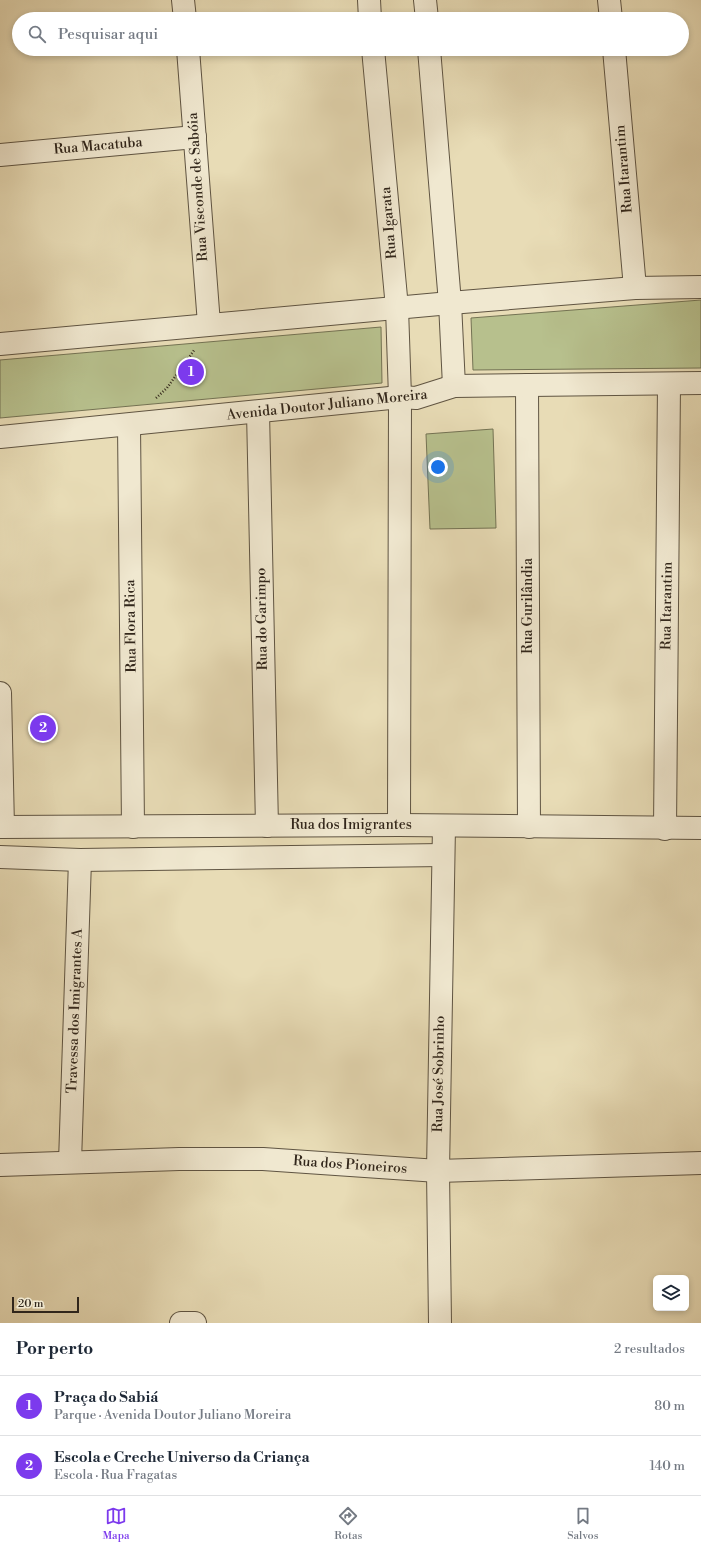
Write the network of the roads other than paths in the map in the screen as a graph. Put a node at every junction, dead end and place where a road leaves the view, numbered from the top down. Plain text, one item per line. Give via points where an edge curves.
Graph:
1 (183, 0) edge
2 (369, 0) edge
3 (425, 0) edge
4 (609, 0) edge
5 (184, 12) edge
6 (370, 12) edge
7 (426, 12) edge
8 (610, 12) edge
9 (189, 56) edge
10 (374, 56) edge
11 (430, 56) edge
12 (615, 56) edge
13 (195, 137) junction
14 (0, 155) edge
15 (701, 287) edge
16 (635, 288) junction
17 (450, 303) junction
18 (397, 308) junction
19 (208, 324) junction
20 (0, 344) edge
21 (701, 383) edge
22 (669, 384) junction
23 (527, 385) junction
24 (454, 386) junction
25 (400, 397) junction
26 (258, 412) junction
27 (129, 425) junction
28 (0, 437) edge
29 (0, 693) edge
30 (399, 825) junction
31 (266, 826) junction
32 (444, 826) junction
33 (1, 827) edge
34 (133, 827) junction
35 (530, 827) junction
36 (701, 828) edge
37 (665, 829) junction
38 (443, 855) junction
39 (0, 857) edge
40 (80, 860) junction
41 (70, 1162) junction
42 (701, 1163) edge
43 (0, 1165) edge
44 (438, 1171) junction
45 (181, 1323) edge
46 (195, 1323) edge
47 (440, 1323) edge

1 - 5 street
2 - 6 street
3 - 7 street
4 - 8 street
9 - 13 street, Rua Visconde de Sabóia
10 - 18 street, Rua Igarata
11 - 17 street
12 - 16 street, Rua Itarantim
13 - 14 street, Rua Macatuba
13 - 19 street, Rua Visconde de Sabóia
15 - 16 street
16 - 17 street
17 - 18 street
17 - 24 street
18 - 19 street
18 - 25 street, Rua Igarata
19 - 20 street
21 - 22 street, Avenida Doutor Juliano Moreira
22 - 23 street, Avenida Doutor Juliano Moreira
22 - 37 street, Rua Itarantim
23 - 24 street, Avenida Doutor Juliano Moreira
23 - 35 street, Rua Gurilândia
24 - 25 street, Avenida Doutor Juliano Moreira via 416,398
25 - 26 street, Avenida Doutor Juliano Moreira
25 - 30 street
26 - 27 street, Avenida Doutor Juliano Moreira
26 - 31 street, Rua do Garimpo
27 - 28 street, Avenida Doutor Juliano Moreira
27 - 34 street, Rua Flora Rica
29 - 33 street
30 - 31 street, Rua dos Imigrantes
30 - 32 street, Rua dos Imigrantes
31 - 34 street, Rua dos Imigrantes
32 - 35 street, Rua dos Imigrantes
32 - 38 street, Rua José Sobrinho
33 - 34 street, Rua dos Imigrantes
35 - 37 street, Rua dos Imigrantes
36 - 37 street, Rua dos Imigrantes
38 - 40 street
38 - 44 street, Rua José Sobrinho
39 - 40 street
40 - 41 street, Travessa dos Imigrantes A
41 - 43 street, Rua dos Pioneiros
41 - 44 street, Rua dos Pioneiros via 263,1158
42 - 44 street, Rua dos Pioneiros
44 - 47 street, Rua José Sobrinho
45 - 46 street

